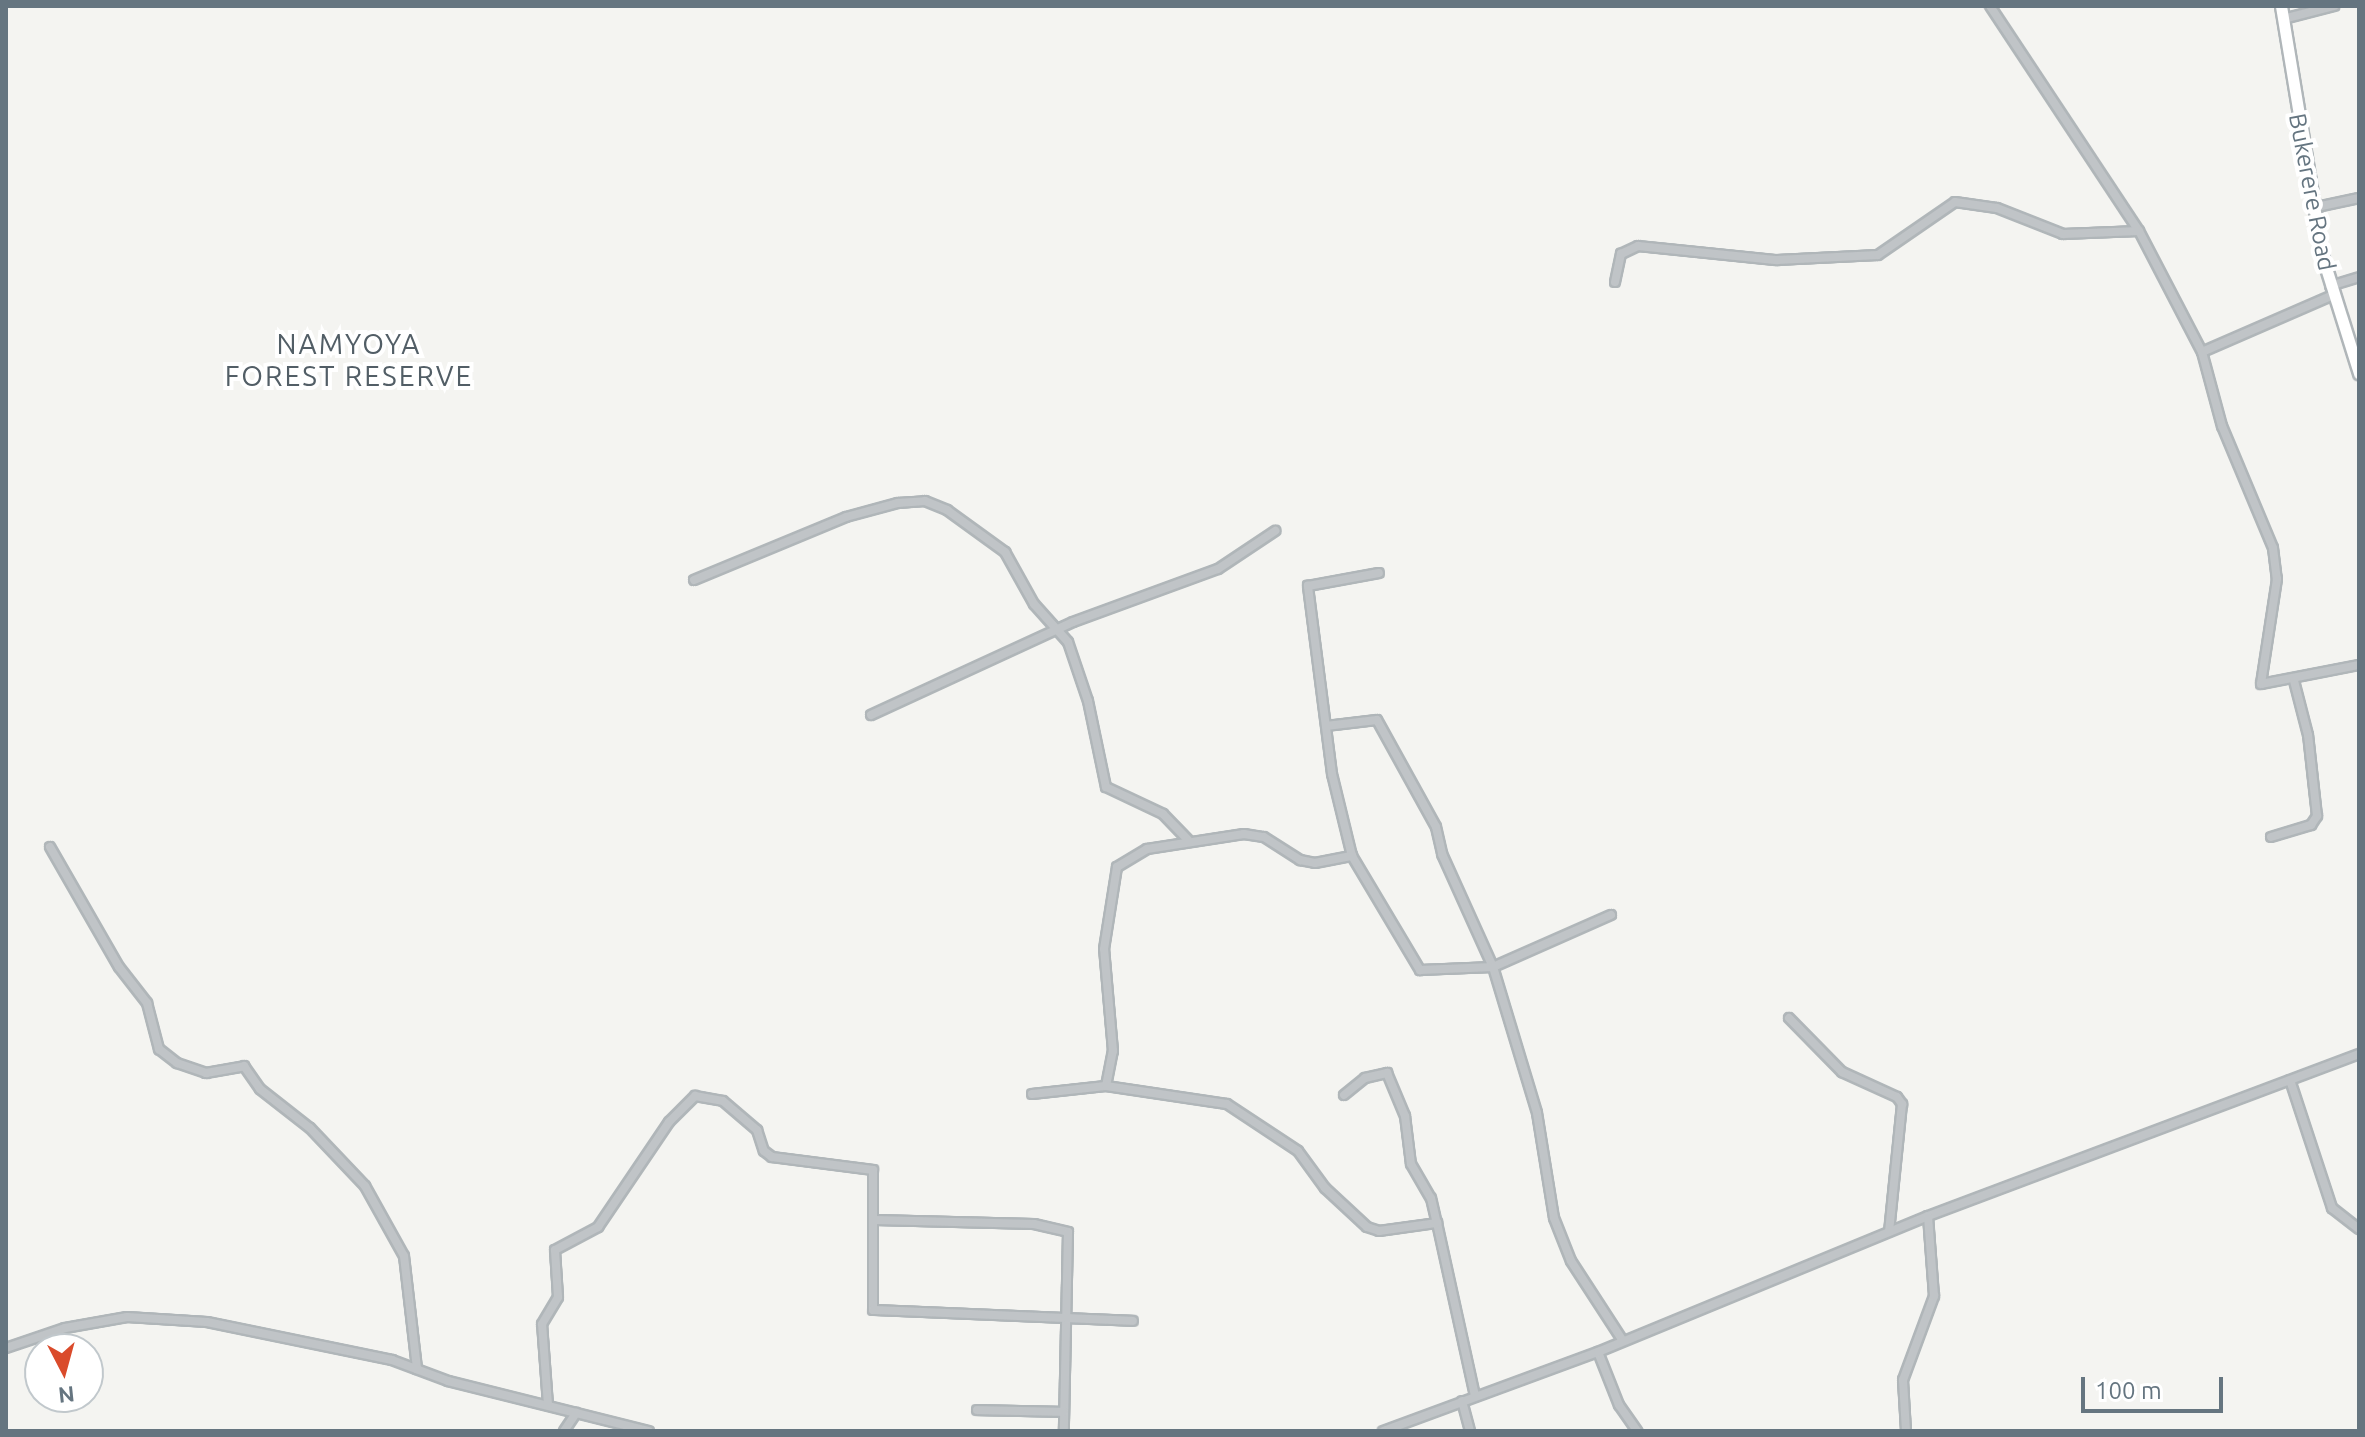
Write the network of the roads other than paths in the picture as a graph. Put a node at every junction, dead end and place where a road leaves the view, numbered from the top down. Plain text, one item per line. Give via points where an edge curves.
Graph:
1 (1990, 6) edge
2 (2281, 6) edge
3 (2334, 6) edge
4 (2283, 19) junction
5 (2359, 198) edge
6 (2312, 208) junction
7 (2139, 231) junction
8 (2359, 277) edge
9 (1615, 282) dead end
10 (2332, 291) junction
11 (2202, 352) junction
12 (2359, 373) edge
13 (1275, 531) dead end
14 (1379, 573) dead end
15 (694, 580) dead end
16 (1059, 629) junction
17 (2359, 665) edge
18 (2294, 681) junction
19 (871, 715) dead end
20 (1326, 726) junction
21 (2271, 837) dead end
22 (1188, 840) junction
23 (50, 847) dead end
24 (1352, 856) junction
25 (1611, 915) dead end
26 (1493, 967) junction
27 (1789, 1018) dead end
28 (2359, 1054) edge
29 (2290, 1080) junction
30 (1106, 1086) junction
31 (1032, 1094) dead end
32 (1344, 1095) dead end
33 (1928, 1216) junction
34 (875, 1220) junction
35 (1437, 1223) junction
36 (2359, 1229) edge
37 (1889, 1231) junction
38 (1133, 1321) dead end
39 (1068, 1322) junction
40 (1623, 1341) junction
41 (6, 1348) edge
42 (1598, 1352) junction
43 (417, 1369) junction
44 (1475, 1396) junction
45 (1462, 1401) junction
46 (548, 1405) junction
47 (977, 1410) dead end
48 (1064, 1412) junction
49 (576, 1413) junction
50 (564, 1431) edge
51 (649, 1431) edge
52 (1064, 1431) edge
53 (1383, 1431) edge
54 (1470, 1431) edge
55 (1637, 1431) edge
56 (1906, 1431) edge

1 - 7 street
2 - 4 street, Bukerere Road
3 - 4 street
4 - 6 street, Bukerere Road
5 - 6 street
6 - 10 street, Bukerere Road
7 - 9 street via 2063,234 1997,208 1955,202 1878,255 1777,260 1638,246 1621,254
7 - 11 street
8 - 10 street
10 - 11 street
10 - 12 street, Bukerere Road
11 - 18 street via 2222,426 2273,548 2277,579 2259,680 2267,685
13 - 16 street via 1218,569
14 - 20 street via 1308,586
15 - 16 street via 794,534 898,503 925,501 947,510 1005,552 1034,604
16 - 19 street
16 - 22 street via 1088,701 1106,787 1163,814
17 - 18 street
18 - 21 street via 2308,735 2317,816 2311,825
20 - 24 street
20 - 26 street via 1377,720 1436,827 1442,854
22 - 24 street via 1244,834 1264,837 1300,860 1315,863
22 - 30 street via 1147,849 1117,867 1104,949 1113,1051
23 - 43 street via 119,967 147,1003 159,1049 177,1063 206,1073 244,1066 260,1089 310,1128 365,1186 404,1256
24 - 26 street via 1420,970 1427,974
25 - 26 street
26 - 40 street via 1537,1113 1554,1218 1571,1261
27 - 37 street via 1842,1072 1902,1104
28 - 29 street
29 - 33 street
29 - 36 street via 2332,1208
30 - 31 street
30 - 35 street via 1227,1104 1298,1151 1325,1188 1367,1227 1379,1231
32 - 35 street via 1381,1073 1394,1083 1411,1164 1431,1198
33 - 37 street
33 - 56 street via 1934,1296 1903,1380
34 - 39 street via 1034,1224 1068,1232
34 - 39 street via 873,1310
34 - 46 street via 873,1170 772,1157 764,1151 757,1130 723,1101 695,1096 669,1122 598,1227 555,1250 558,1297 542,1324
35 - 44 street
37 - 40 street
38 - 39 street
39 - 48 street
40 - 42 street
41 - 43 street via 65,1328 156,1315 280,1335
42 - 44 street
42 - 55 street via 1619,1405
43 - 46 street
44 - 45 street
45 - 53 street
45 - 54 street
46 - 49 street
47 - 48 street
48 - 52 street
49 - 50 street
49 - 51 street

